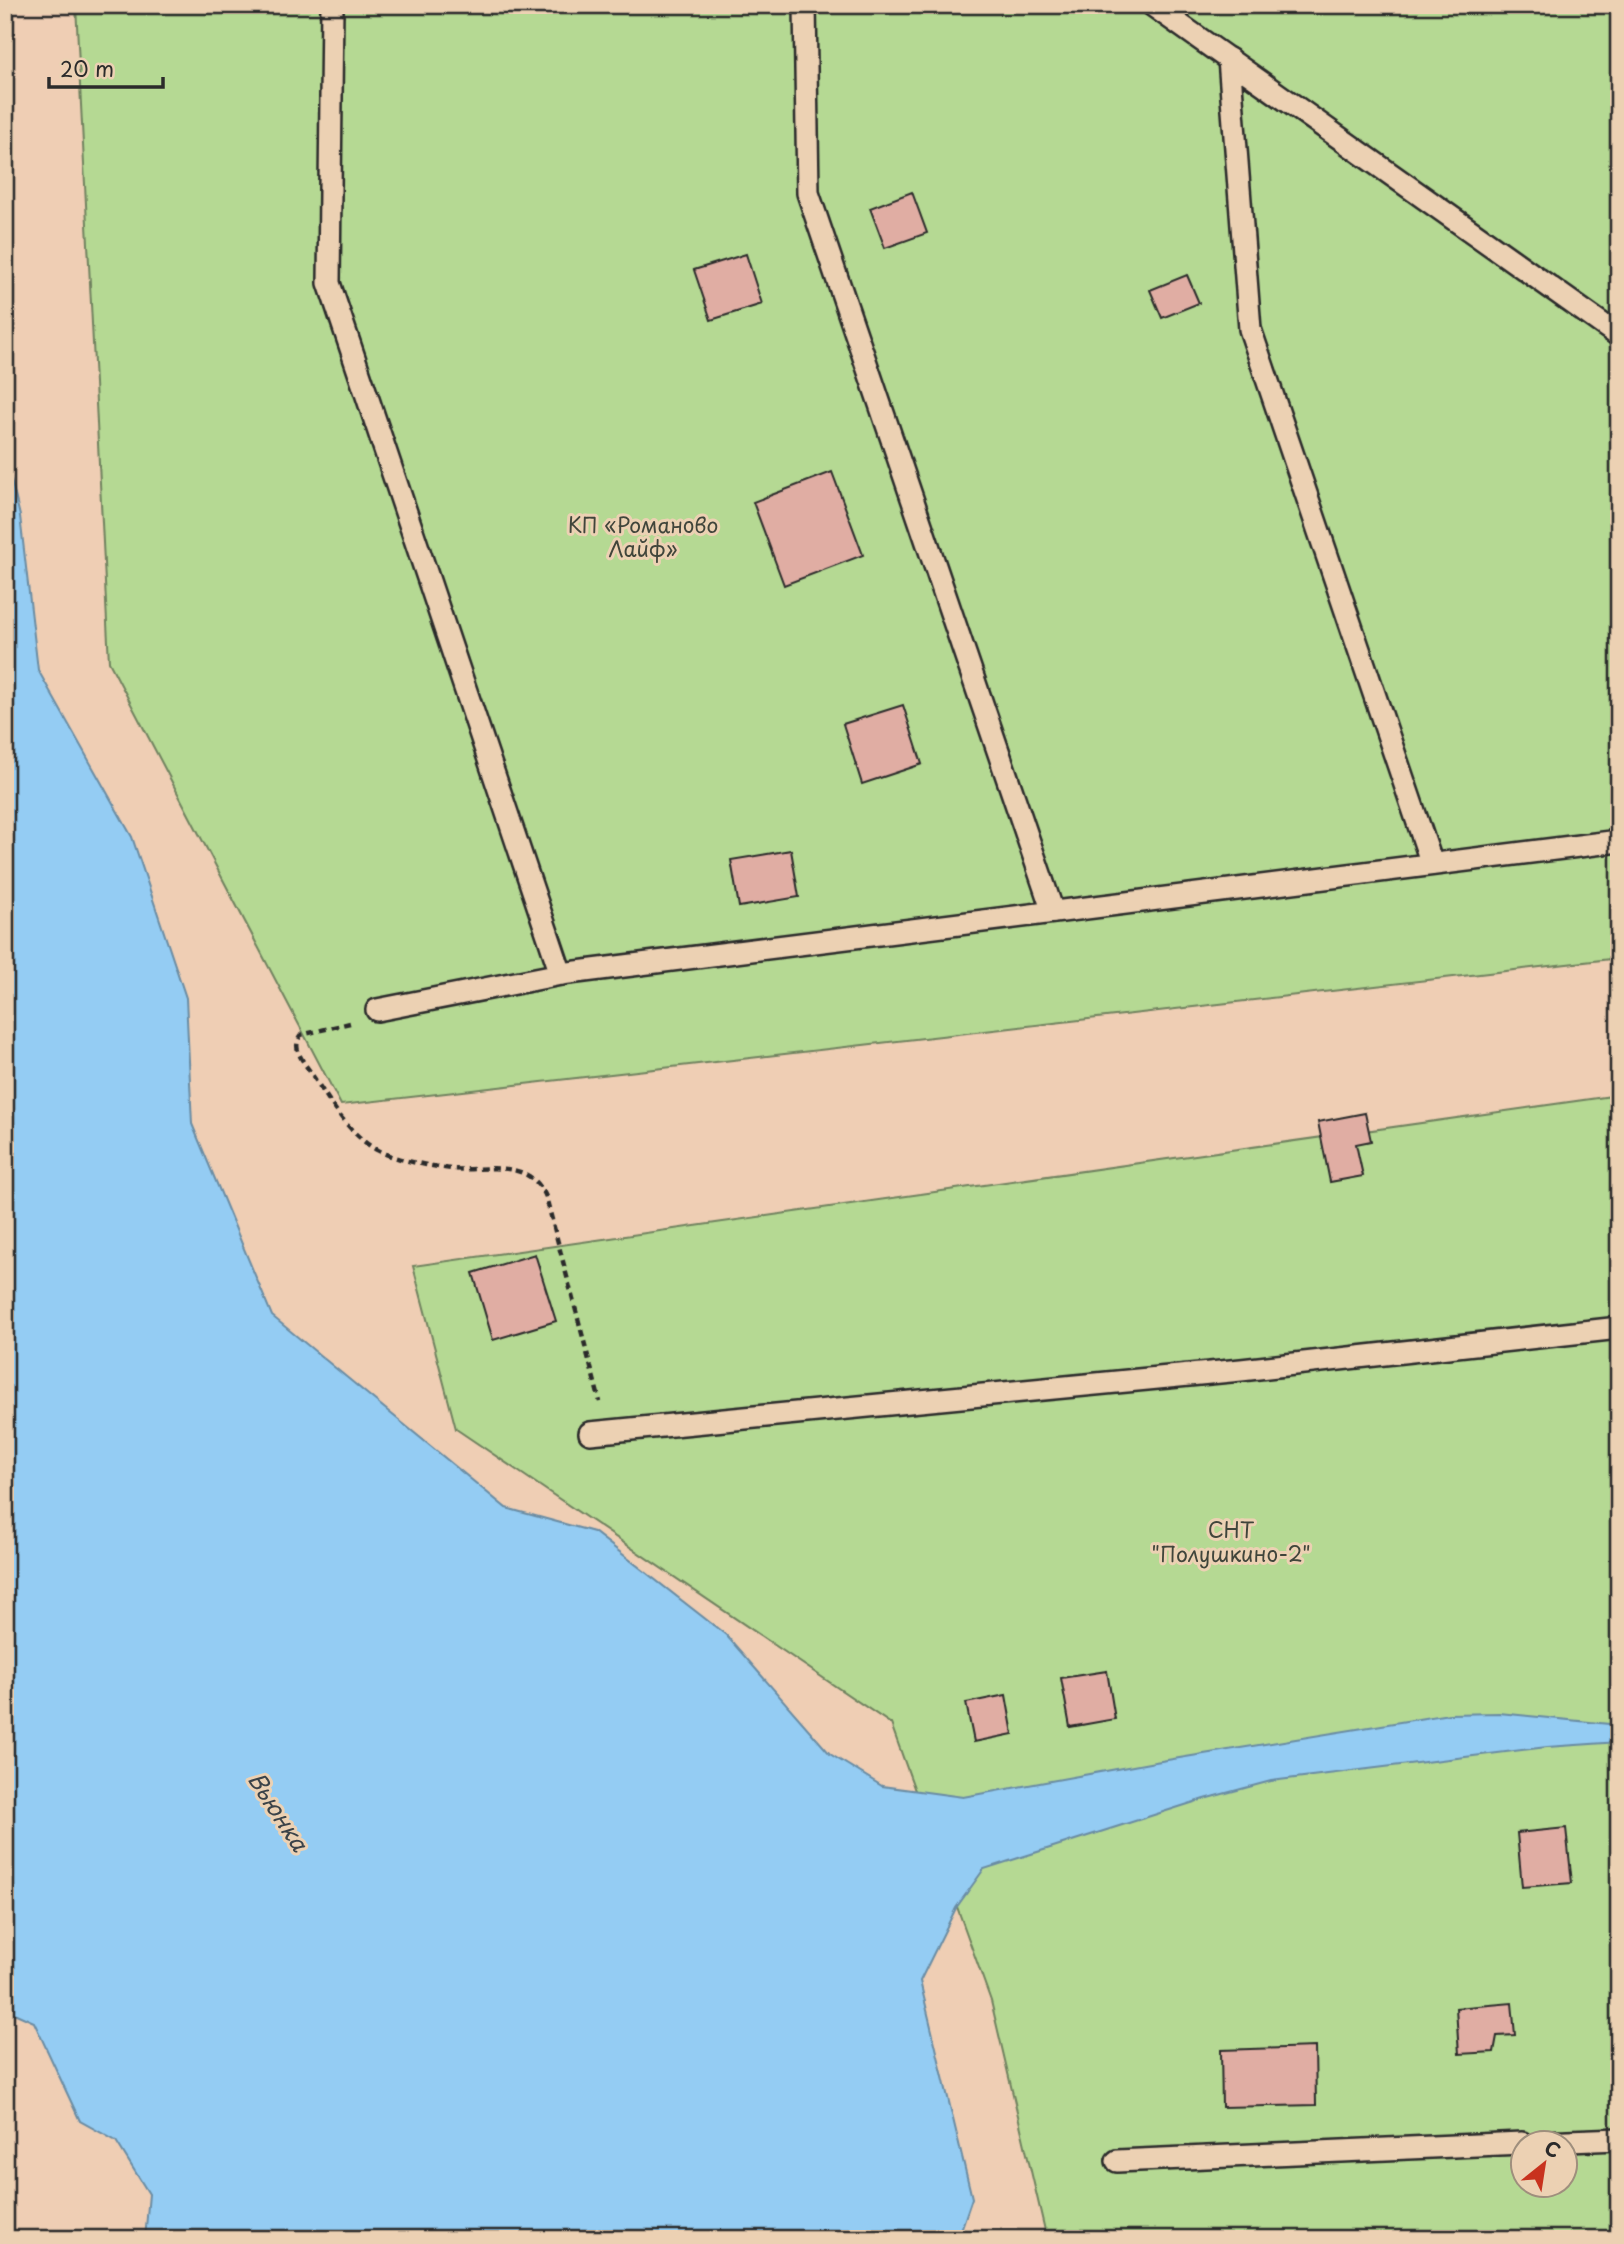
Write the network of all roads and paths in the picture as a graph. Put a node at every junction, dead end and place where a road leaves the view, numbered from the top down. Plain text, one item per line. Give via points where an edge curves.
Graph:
1 (332, 5) edge
2 (805, 5) edge
3 (1153, 5) edge
4 (1229, 59) junction
5 (1619, 336) edge
6 (1619, 841) edge
7 (1432, 864) junction
8 (1053, 912) junction
9 (561, 974) junction
10 (377, 1010) joint
11 (1619, 1328) edge
12 (617, 1430) junction
13 (590, 1433) dead end
14 (1619, 2139) edge
15 (1578, 2141) edge
16 (1508, 2144) edge
17 (1116, 2161) dead end

1 - 9 lane via 329,283
2 - 8 lane via 808,193
3 - 4 lane
4 - 5 lane
4 - 7 lane via 1250,329
6 - 7 lane
7 - 8 lane
8 - 9 lane
9 - 10 lane
10 - 12 path via 337,1028 301,1035 296,1047 303,1061 345,1123 377,1150 453,1169 503,1167 541,1185 602,1408
11 - 12 lane via 1241,1370
12 - 13 lane
14 - 15 lane
16 - 17 lane

